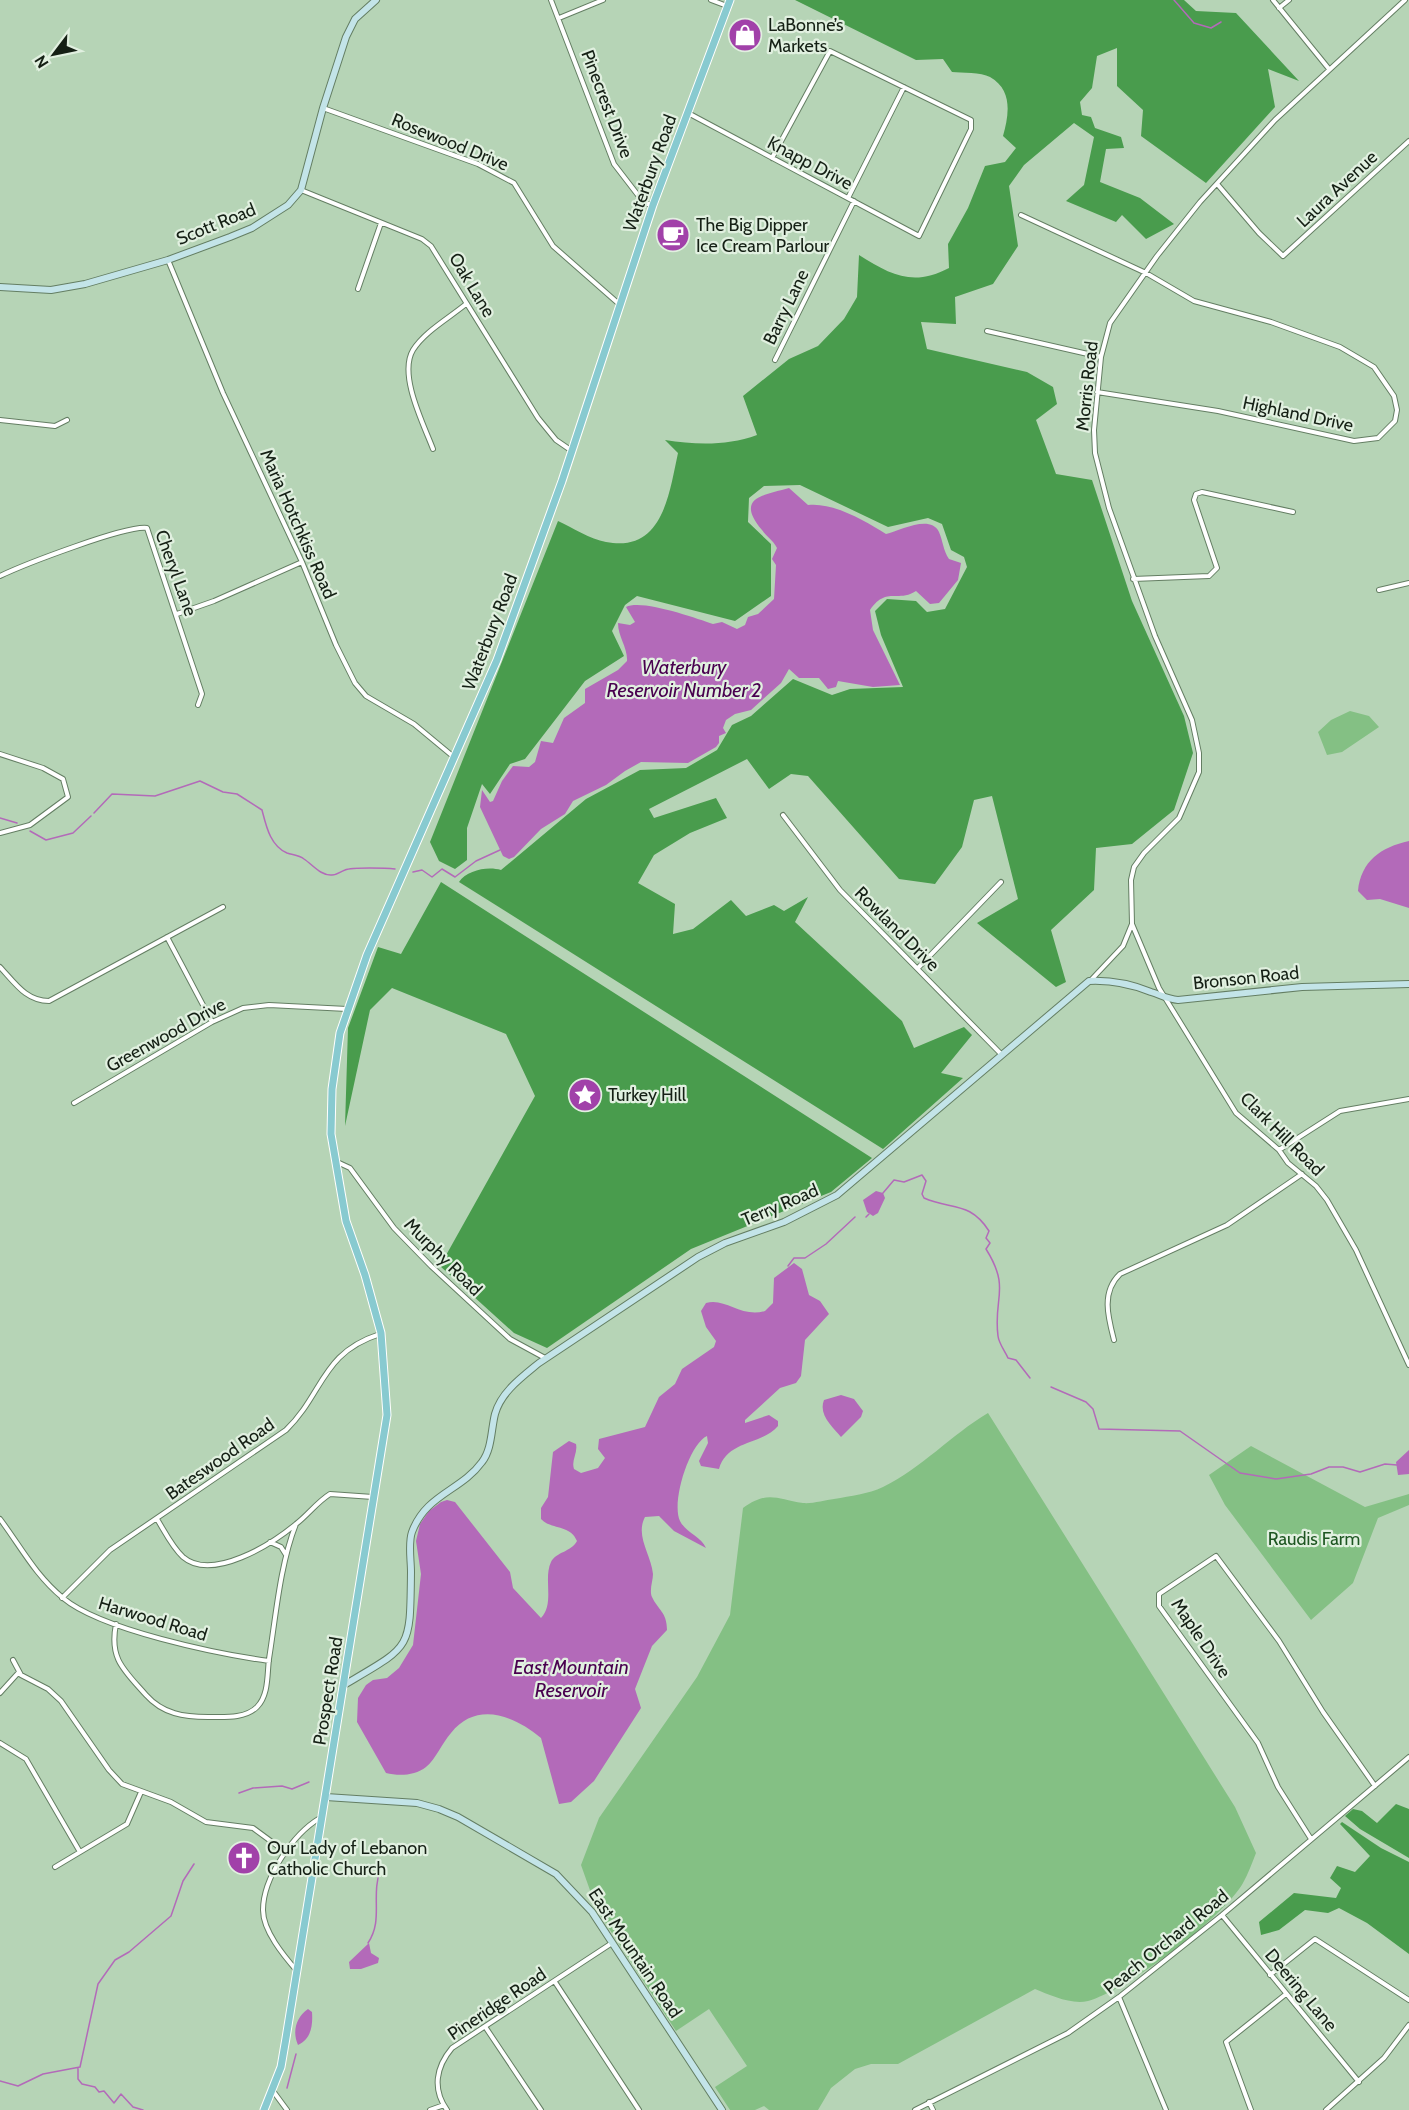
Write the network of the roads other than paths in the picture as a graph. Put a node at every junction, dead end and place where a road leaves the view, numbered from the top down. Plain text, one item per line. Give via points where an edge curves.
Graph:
1 (376, 0) edge
2 (551, 0) edge
3 (603, 0) edge
4 (711, 0) edge
5 (1273, 0) edge
6 (1289, 0) edge
7 (1405, 0) edge
8 (729, 3) edge
9 (1279, 8) junction
10 (559, 18) junction
11 (1329, 69) junction
12 (904, 87) junction
13 (323, 108) junction
14 (688, 113) junction
15 (1409, 141) edge
16 (772, 158) junction
17 (1218, 185) junction
18 (301, 190) junction
19 (848, 198) junction
20 (854, 201) junction
21 (654, 205) junction
22 (1022, 215) dead end
23 (381, 223) junction
24 (168, 260) junction
25 (1146, 273) junction
26 (0, 287) edge
27 (358, 289) dead end
28 (466, 304) junction
29 (621, 306) junction
30 (987, 331) dead end
31 (1101, 357) junction
32 (775, 360) dead end
33 (1097, 392) junction
34 (0, 420) edge
35 (67, 420) dead end
36 (433, 449) dead end
37 (572, 451) junction
38 (1293, 512) dead end
39 (302, 562) junction
40 (0, 576) edge
41 (1133, 579) junction
42 (1409, 583) edge
43 (1379, 590) dead end
44 (177, 614) junction
45 (198, 705) dead end
46 (0, 754) edge
47 (455, 759) junction
48 (783, 815) dead end
49 (0, 833) edge
50 (1001, 882) dead end
51 (223, 907) dead end
52 (1132, 924) junction
53 (167, 937) junction
54 (0, 967) edge
55 (918, 968) junction
56 (1089, 981) junction
57 (1409, 984) edge
58 (1166, 999) junction
59 (347, 1009) junction
60 (212, 1022) junction
61 (1001, 1054) junction
62 (1409, 1099) edge
63 (74, 1103) dead end
64 (1279, 1150) junction
65 (335, 1161) junction
66 (1302, 1174) junction
67 (365, 1275) joint
68 (381, 1334) junction
69 (1114, 1340) dead end
70 (546, 1359) junction
71 (1409, 1365) edge
72 (375, 1497) junction
73 (0, 1519) edge
74 (157, 1519) junction
75 (296, 1524) junction
76 (270, 1542) junction
77 (286, 1555) junction
78 (62, 1598) junction
79 (116, 1624) junction
80 (13, 1660) dead end
81 (269, 1661) junction
82 (19, 1672) junction
83 (344, 1684) junction
84 (0, 1693) edge
85 (0, 1743) edge
86 (1409, 1757) edge
87 (1375, 1786) junction
88 (141, 1792) junction
89 (326, 1797) junction
90 (323, 1816) junction
91 (1311, 1839) junction
92 (80, 1852) junction
93 (287, 1853) junction
94 (55, 1867) dead end
95 (1222, 1915) junction
96 (612, 1943) junction
97 (297, 1971) junction
98 (1270, 1975) junction
99 (555, 1982) junction
100 (1286, 1994) junction
101 (1119, 1997) junction
102 (1409, 2000) edge
103 (1409, 2025) edge
104 (486, 2028) junction
105 (1359, 2082) junction
106 (273, 2091) junction
107 (929, 2103) junction
108 (444, 2105) junction
109 (264, 2110) edge
110 (287, 2110) edge
111 (430, 2110) edge
112 (447, 2110) edge
113 (541, 2110) edge
114 (639, 2110) edge
115 (722, 2110) edge
116 (915, 2110) edge
117 (933, 2110) edge
118 (1166, 2110) edge
119 (1251, 2110) edge
120 (1326, 2110) edge

1 - 13 street via 355,19 346,37
2 - 10 street, Pinecrest Drive
3 - 10 street
4 - 8 street
5 - 9 street
6 - 9 street
7 - 11 street, Morris Road
8 - 14 main road, Waterbury Road
9 - 11 street
10 - 21 street, Pinecrest Drive via 614,164 644,203
11 - 17 street, Morris Road via 1275,120
12 - 16 street via 830,51
12 - 19 street
12 - 20 street, Knapp Drive via 971,120 971,129 920,236
13 - 18 street
13 - 29 street, Rosewood Drive via 478,164 514,183 553,246
14 - 16 street, Knapp Drive
14 - 21 main road, Waterbury Road
15 - 17 street, Laura Avenue via 1283,256
16 - 19 street, Knapp Drive
17 - 25 street, Morris Road
18 - 23 street, Oak Lane
18 - 24 street, Scott Road via 288,205 252,228
19 - 20 street, Knapp Drive
20 - 32 street, Barry Lane
21 - 29 main road, Waterbury Road
22 - 25 street, Highland Drive
23 - 27 street
23 - 28 street, Oak Lane via 431,246
24 - 26 street, Scott Road via 51,290
24 - 39 street, Maria Hotchkiss Road via 223,393
25 - 31 street, Morris Road via 1110,323
25 - 33 street, Highland Drive via 1194,301 1271,322 1358,356 1374,367 1394,396 1395,421 1378,438 1354,441 1218,411
28 - 36 street via 422,339 410,358 409,382
28 - 37 street, Oak Lane via 537,418
29 - 37 main road, Waterbury Road
30 - 31 street
31 - 33 street, Morris Road
33 - 41 street, Morris Road via 1094,430 1100,474
34 - 35 street via 55,426
37 - 47 main road, Waterbury Road via 497,660
38 - 41 street via 1202,492 1196,494 1194,500 1217,568 1209,576
39 - 44 street via 214,602
39 - 47 street, Maria Hotchkiss Road via 336,645 360,689 414,724
40 - 44 street, Cheryl Lane via 104,537 147,528
41 - 52 street, Morris Road via 1192,720 1199,772 1179,818 1134,867
42 - 43 street
44 - 45 street, Cheryl Lane via 202,694
46 - 49 street via 61,778 68,788 68,797 30,825
47 - 59 main road, Waterbury Road via 367,955
48 - 55 street, Rowland Drive via 840,890
50 - 55 street
51 - 53 street
52 - 56 street, Terry Road via 1123,946
52 - 58 street, Clark Hill Road
53 - 54 street via 49,1001 36,1001 27,995
53 - 60 street
55 - 61 street, Rowland Drive
56 - 58 street, Bronson Road via 1117,983
56 - 61 street, Terry Road
57 - 58 street, Bronson Road via 1302,987
58 - 64 street, Clark Hill Road via 1236,1113
59 - 60 street, Greenwood Drive via 269,1005 243,1008
59 - 65 main road, Waterbury Road via 332,1089
60 - 63 street, Greenwood Drive
61 - 70 street, Terry Road via 837,1195 784,1222 698,1257
62 - 64 street via 1340,1111
64 - 66 street, Clark Hill Road
65 - 67 main road, Waterbury Road via 346,1221
65 - 70 street, Murphy Road via 350,1168 394,1228 431,1266 510,1339
66 - 69 street via 1227,1225 1120,1274 1111,1282 1108,1294
66 - 71 street, Clark Hill Road via 1316,1186 1339,1219
67 - 68 main road, Prospect Road
68 - 72 main road, Prospect Road via 387,1415
68 - 74 street, Bateswood Road via 352,1346 332,1364 286,1430
70 - 83 street, Terry Road via 516,1382 501,1402 482,1462 420,1513 411,1535 410,1629 403,1646 392,1657
72 - 75 street via 330,1494
72 - 83 main road, Prospect Road
73 - 78 street, Harwood Road via 28,1562
74 - 76 street via 175,1548 196,1563 216,1565 231,1561
74 - 78 street, Bateswood Road via 110,1550
75 - 76 street
75 - 77 street
76 - 77 street via 281,1547
77 - 81 street
78 - 79 street, Harwood Road via 81,1611
79 - 81 street, Harwood Road via 207,1650
79 - 81 street via 114,1654 152,1702 175,1715 226,1717 249,1712 263,1697
80 - 82 street
82 - 84 street
82 - 88 street via 57,1697 112,1774
83 - 89 main road, Prospect Road
85 - 92 street via 26,1759
86 - 87 street, Peach Orchard Road
87 - 91 street, Peach Orchard Road
87 - 91 street, Maple Drive via 1279,1641 1216,1556 1159,1594 1160,1606 1258,1743 1278,1787
88 - 92 street via 127,1824
88 - 93 street via 171,1802 206,1822 253,1828
89 - 90 main road, Prospect Road
89 - 96 street, East Mountain Road via 417,1803 458,1816 567,1883
90 - 93 street via 308,1826
90 - 97 main road, Prospect Road
91 - 95 street, Peach Orchard Road
92 - 94 street
93 - 97 street via 267,1889 263,1911 276,1941
95 - 98 street, Deering Lane
95 - 101 street, Peach Orchard Road
96 - 99 street, Pineridge Road
96 - 115 street, East Mountain Road
97 - 106 main road, Prospect Road via 283,2057
98 - 100 street, Deering Lane
98 - 102 street via 1314,1939
99 - 104 street, Pineridge Road
99 - 114 street
100 - 105 street, Deering Lane
100 - 119 street via 1226,2042
101 - 107 street, Peach Orchard Road via 1068,2033
101 - 118 street
103 - 105 street
104 - 108 street, Pineridge Road via 452,2048 441,2064 437,2082
104 - 113 street
105 - 120 street
106 - 109 main road, Prospect Road
106 - 110 street
107 - 116 street, Peach Orchard Road
107 - 117 street
108 - 111 street
108 - 112 street, Pineridge Road

